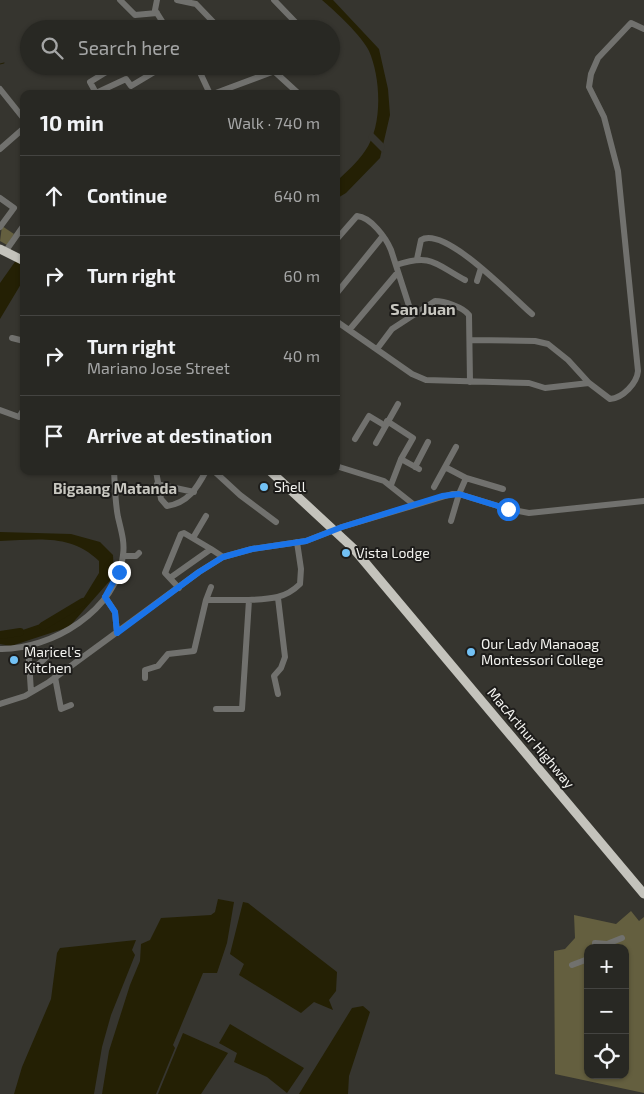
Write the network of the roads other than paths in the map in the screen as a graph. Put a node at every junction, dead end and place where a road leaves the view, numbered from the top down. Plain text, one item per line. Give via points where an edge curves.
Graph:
1 (120, 0) edge
2 (156, 0) edge
3 (177, 0) edge
4 (274, 0) edge
5 (157, 13) junction
6 (161, 20) edge
7 (211, 20) edge
8 (293, 20) edge
9 (644, 29) edge
10 (101, 75) edge
11 (149, 75) edge
12 (202, 75) edge
13 (266, 75) edge
14 (278, 75) edge
15 (0, 89) edge
16 (94, 90) edge
17 (103, 90) edge
18 (210, 90) edge
19 (223, 90) edge
20 (295, 90) edge
21 (20, 114) edge
22 (20, 132) edge
23 (0, 149) edge
24 (0, 198) edge
25 (0, 227) edge
26 (20, 231) edge
27 (340, 235) edge
28 (383, 236) junction
29 (5, 252) edge
30 (418, 258) junction
31 (20, 259) edge
32 (481, 268) junction
33 (397, 269) junction
34 (464, 280) dead end
35 (476, 281) dead end
36 (340, 289) edge
37 (532, 314) dead end
38 (412, 315) junction
39 (340, 324) edge
40 (350, 330) junction
41 (12, 338) dead end
42 (20, 340) edge
43 (470, 340) junction
44 (377, 349) junction
45 (470, 382) junction
46 (589, 383) junction
47 (398, 404) dead end
48 (0, 410) edge
49 (20, 415) edge
50 (386, 423) junction
51 (355, 439) dead end
52 (428, 442) dead end
53 (376, 443) dead end
54 (456, 447) dead end
55 (401, 458) junction
56 (340, 467) edge
57 (445, 467) junction
58 (114, 475) edge
59 (157, 475) edge
60 (204, 475) edge
61 (218, 475) edge
62 (274, 475) edge
63 (466, 478) junction
64 (158, 484) junction
65 (391, 485) junction
66 (434, 487) dead end
67 (115, 488) junction
68 (503, 489) dead end
69 (133, 491) dead end
70 (194, 492) junction
71 (459, 494) junction
72 (644, 501) edge
73 (413, 504) junction
74 (206, 516) dead end
75 (452, 521) dead end
76 (276, 522) dead end
77 (335, 529) junction
78 (193, 538) junction
79 (297, 542) junction
80 (211, 548) junction
81 (140, 553) dead end
82 (123, 556) junction
83 (223, 557) junction
84 (170, 578) junction
85 (211, 587) dead end
86 (179, 588) junction
87 (105, 597) junction
88 (278, 598) junction
89 (206, 600) junction
90 (249, 600) junction
91 (117, 633) junction
92 (28, 646) junction
93 (0, 649) edge
94 (53, 651) dead end
95 (30, 672) junction
96 (55, 677) junction
97 (145, 678) dead end
98 (31, 692) junction
99 (278, 694) dead end
100 (0, 704) edge
101 (71, 705) dead end
102 (216, 709) dead end
103 (644, 894) edge
104 (622, 938) dead end
105 (611, 944) edge
106 (584, 960) edge
107 (572, 965) dead end

1 - 5 street via 135,15
2 - 5 street
3 - 7 street via 196,4
4 - 8 street
5 - 6 street
9 - 46 street via 631,24 602,50 589,83 591,94 604,117 618,171 638,375 626,391 614,399
10 - 16 street via 90,82
11 - 17 street via 131,86 126,80
12 - 18 street
13 - 19 street
14 - 20 street
15 - 21 street
22 - 23 street
24 - 25 street via 14,208
26 - 29 street
27 - 28 street via 359,216
28 - 33 street
28 - 36 street
29 - 31 highway
30 - 32 street via 421,240 427,238 464,254
30 - 33 street
30 - 34 street via 432,261
32 - 35 street
32 - 37 street
33 - 38 street
33 - 40 street
38 - 43 street via 435,302 464,310 470,319
38 - 44 street via 392,329
39 - 40 street
40 - 44 street
41 - 42 street
43 - 45 street
43 - 46 street via 548,344
44 - 45 street via 420,378
45 - 46 street via 529,384 545,388
47 - 50 street
48 - 49 street
50 - 51 street via 369,416
50 - 53 street
50 - 55 street via 413,438
52 - 55 street via 417,468
54 - 57 street
55 - 65 street
56 - 65 street
57 - 63 street
57 - 66 street
58 - 67 street
59 - 64 street
60 - 70 street
61 - 76 street
62 - 77 highway, MacArthur Highway
63 - 68 street
63 - 71 street
64 - 70 street
64 - 70 street via 161,499 167,506
65 - 73 street
67 - 69 street
67 - 82 street
71 - 72 street via 529,513
71 - 73 street
71 - 75 street
73 - 77 street
74 - 78 street
77 - 79 street
77 - 103 highway, MacArthur Highway
78 - 80 street
78 - 84 street via 181,534 165,573
79 - 83 street
79 - 88 street via 302,581 291,593
80 - 83 street
80 - 84 street
81 - 82 street
82 - 87 street via 116,579
83 - 86 street
84 - 86 street
85 - 89 street
86 - 91 street
87 - 91 street via 115,612
87 - 92 street via 74,628
88 - 90 street
88 - 99 street via 285,657 274,676
89 - 90 street
89 - 97 street via 194,650 168,654 158,666 145,670
90 - 102 street via 242,709
91 - 96 street
92 - 93 street
92 - 95 street
94 - 95 street
95 - 98 street
96 - 98 street
96 - 101 street via 61,709
98 - 100 street
104 - 105 street
106 - 107 street

